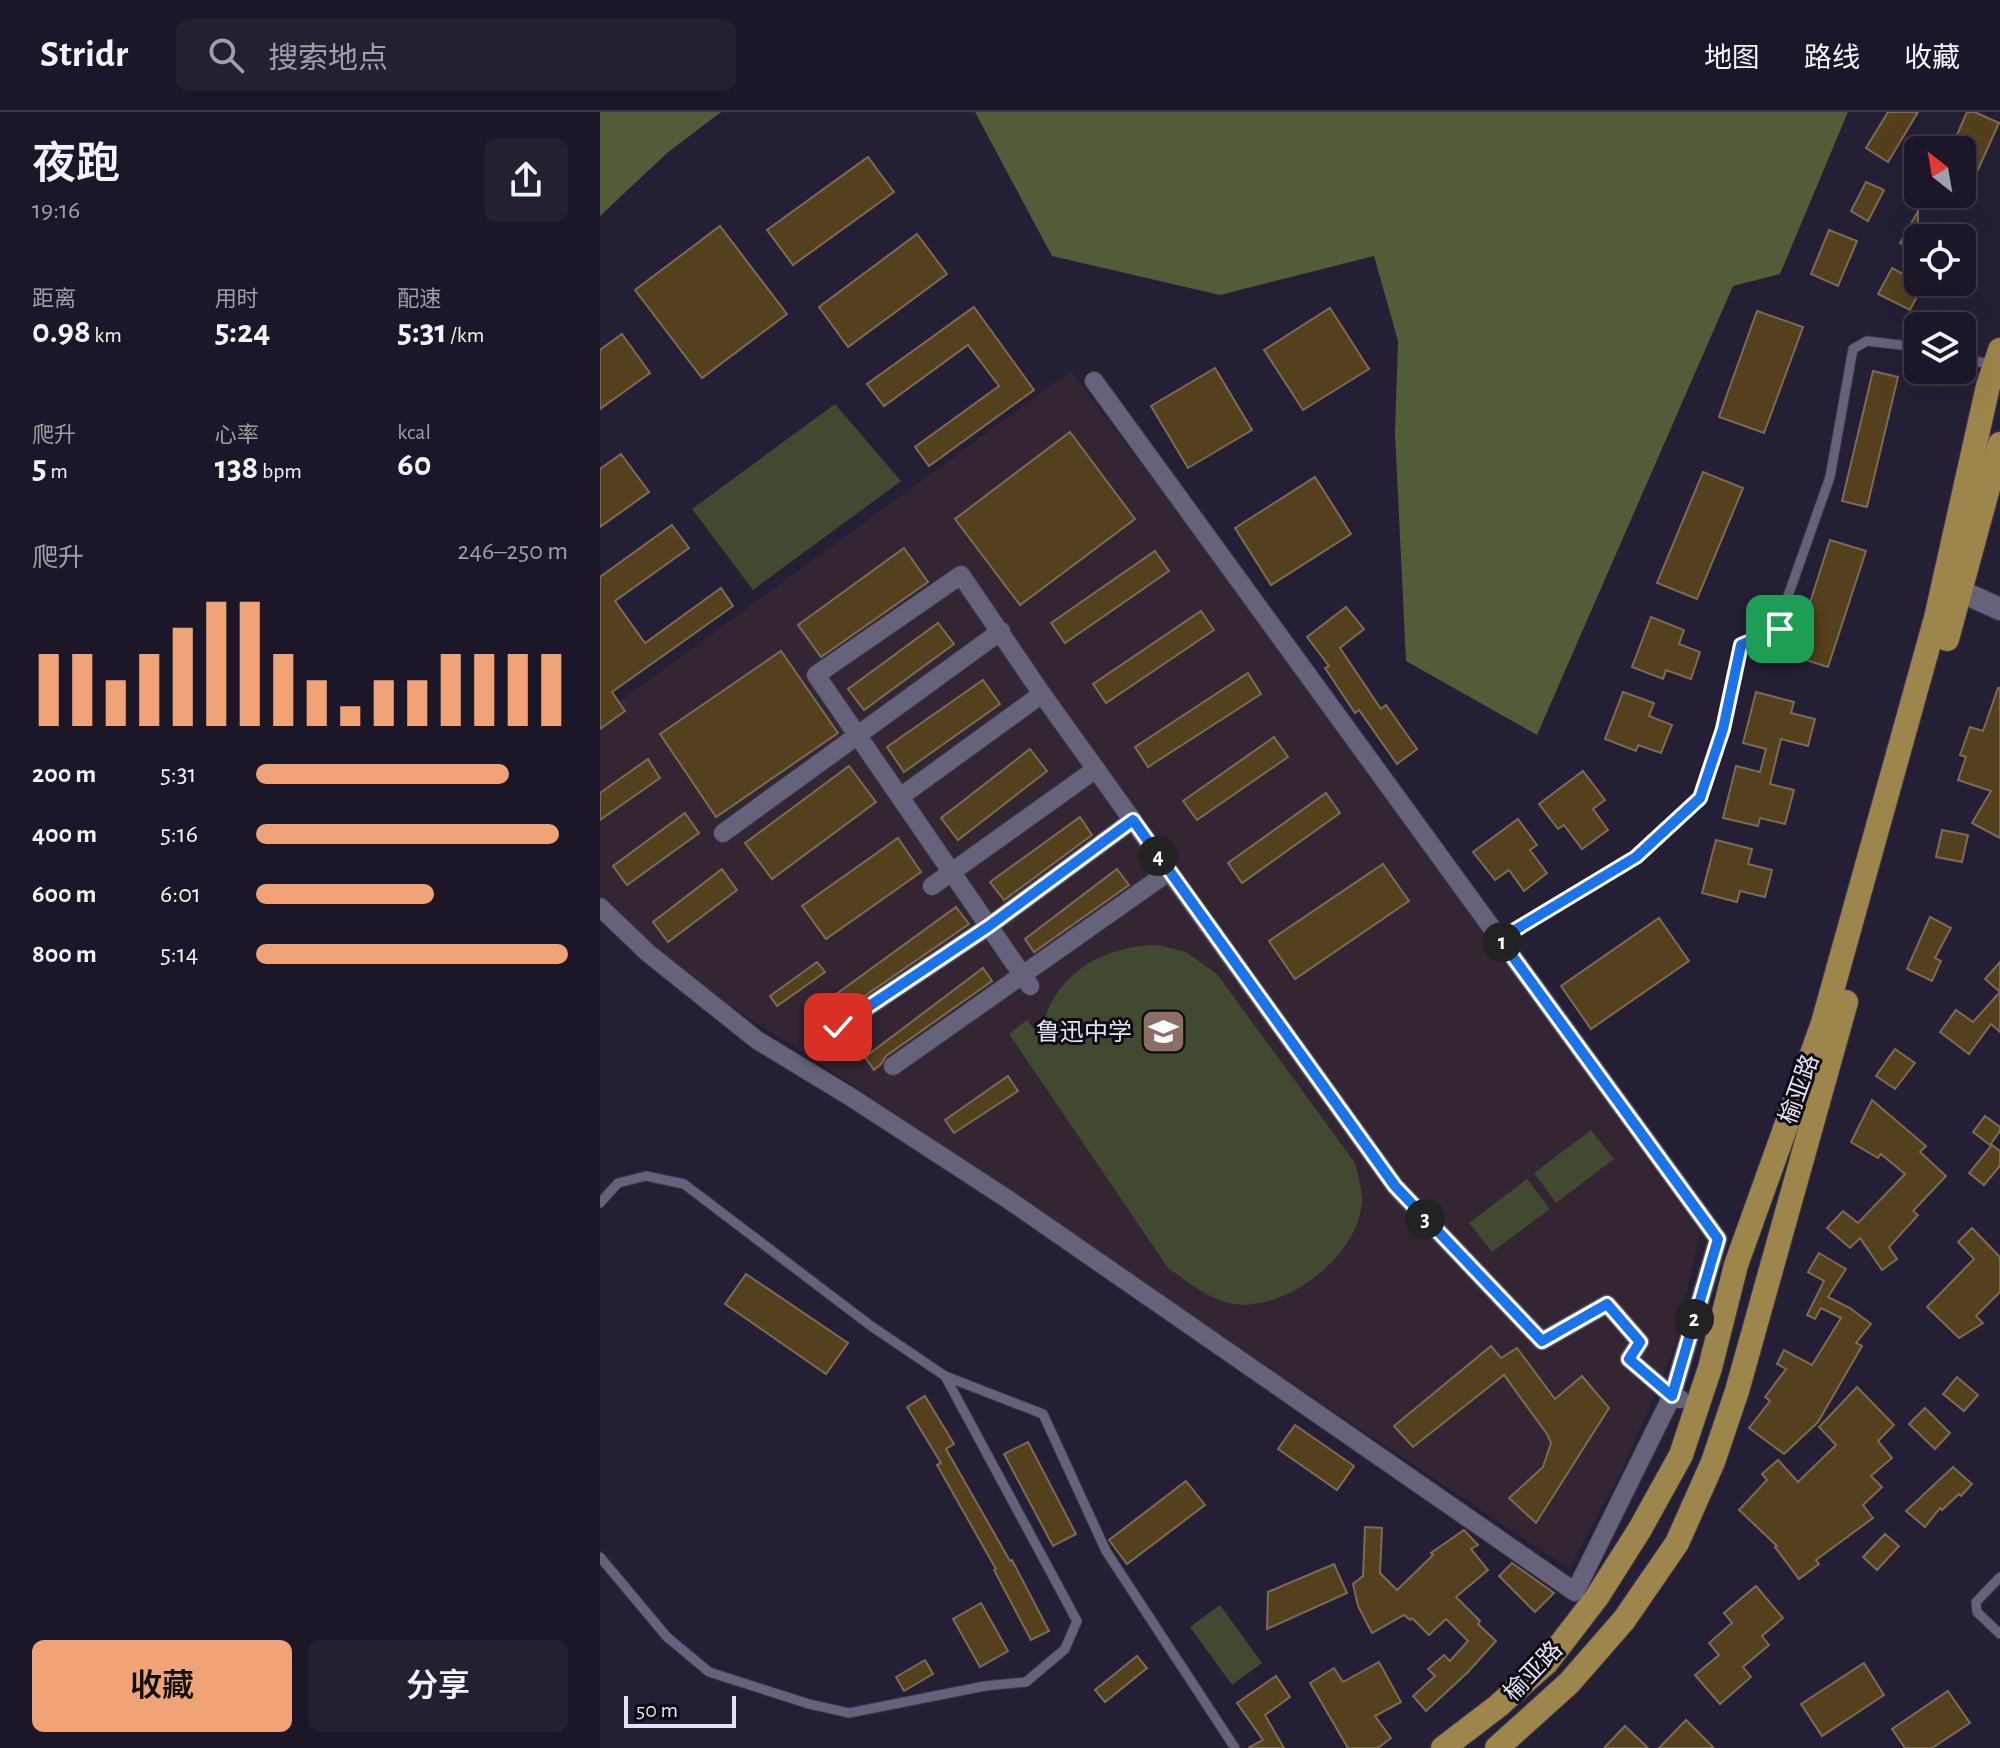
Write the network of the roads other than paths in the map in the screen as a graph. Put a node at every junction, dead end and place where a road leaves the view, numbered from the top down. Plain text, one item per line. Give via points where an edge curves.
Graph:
1 (1904, 345) edge
2 (1998, 358) edge
3 (1976, 359) edge
4 (1094, 381) dead end
5 (2000, 444) edge
6 (1960, 591) junction
7 (2000, 609) edge
8 (1001, 631) junction
9 (1042, 694) junction
10 (858, 736) junction
11 (1096, 769) junction
12 (900, 797) junction
13 (1133, 820) junction
14 (723, 833) dead end
15 (952, 872) junction
16 (1160, 878) dead end
17 (932, 886) dead end
18 (600, 907) edge
19 (989, 926) junction
20 (1500, 939) junction
21 (1026, 980) junction
22 (838, 1027) dead end
23 (893, 1066) dead end
24 (600, 1203) edge
25 (1718, 1239) junction
26 (1736, 1265) junction
27 (945, 1376) junction
28 (1672, 1396) junction
29 (1697, 1406) junction
30 (600, 1557) edge
31 (2000, 1577) edge
32 (2000, 1634) edge
33 (1235, 1748) edge
34 (1443, 1748) edge
35 (1497, 1748) edge

1 - 20 lane via 1867,341 1853,349 1830,477 1780,629 1741,645 1723,729 1700,798 1636,857
2 - 3 lane
2 - 26 highway, 榆亚路 via 1936,618 1823,1023
4 - 20 street
5 - 6 highway, 榆亚路
6 - 7 street
6 - 35 highway, 榆亚路 via 1761,1308 1713,1462 1677,1543 1624,1620 1569,1683
8 - 9 street
8 - 10 street
8 - 10 street via 961,575 816,675
9 - 11 street
9 - 12 street
10 - 12 street
10 - 14 street
11 - 13 street
11 - 15 street
12 - 15 street
13 - 19 street
13 - 28 street via 1395,1186 1542,1341 1607,1304 1640,1342 1629,1359
15 - 17 street
15 - 19 street
16 - 21 street
18 - 28 street via 648,953 757,1040 1009,1200 1575,1592
19 - 21 street
19 - 22 street
20 - 25 street
21 - 23 street
24 - 27 lane via 618,1183 646,1176 684,1184
25 - 26 street
25 - 28 street
26 - 29 highway, 榆亚路
27 - 30 lane via 1077,1621 1065,1649 1026,1682 849,1713 809,1704 709,1672 667,1637
27 - 33 lane via 1043,1414 1106,1551
28 - 29 street
29 - 34 highway, 榆亚路 via 1681,1455 1597,1597 1547,1662
31 - 32 lane via 1976,1602 1977,1612

